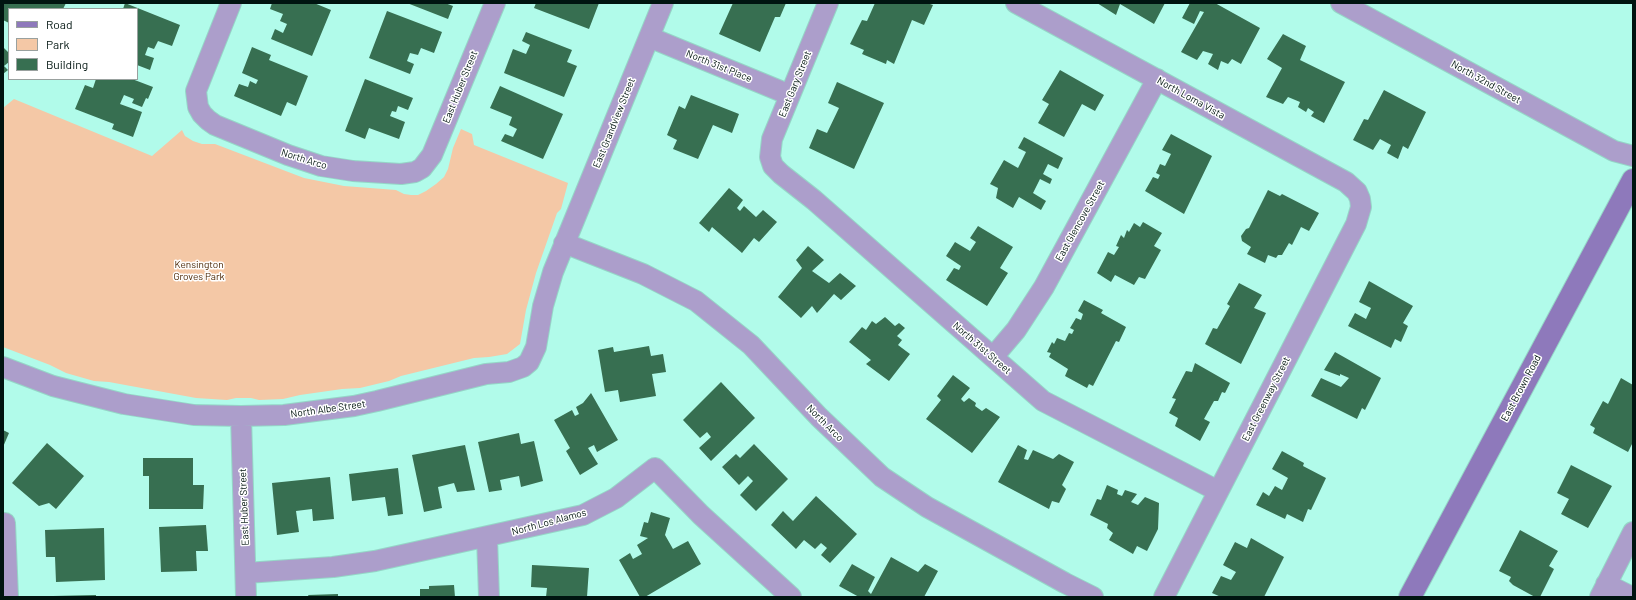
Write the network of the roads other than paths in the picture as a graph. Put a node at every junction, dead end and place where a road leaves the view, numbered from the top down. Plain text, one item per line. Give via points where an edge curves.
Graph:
1 (231, 3) edge
2 (495, 3) edge
3 (663, 3) edge
4 (828, 3) edge
5 (1016, 3) edge
6 (1341, 3) edge
7 (648, 37) junction
8 (1157, 79) junction
9 (790, 95) junction
10 (1633, 156) edge
11 (773, 166) joint
12 (422, 168) joint
13 (1633, 180) edge
14 (1360, 199) joint
15 (564, 243) junction
16 (993, 357) junction
17 (3, 367) edge
18 (241, 416) junction
19 (1218, 492) junction
20 (4, 523) edge
21 (1633, 532) edge
22 (487, 537) junction
23 (246, 573) junction
24 (1061, 590) edge
25 (1603, 590) edge
26 (8, 597) edge
27 (246, 597) edge
28 (489, 597) edge
29 (791, 597) edge
30 (1094, 597) edge
31 (1164, 597) edge
32 (1410, 597) edge
33 (1632, 597) edge

1 - 12 street, North Arco via 198,84 196,99 202,114 215,125 321,166 401,174
2 - 12 street, East Huber Street via 432,156
3 - 7 street, East Grandview Street
4 - 9 street, East Gary Street
5 - 8 street, North Loma Vista
6 - 10 street, North 32nd Street via 1614,152
7 - 9 street, North 31st Place
7 - 15 street, East Grandview Street
8 - 14 street, North Loma Vista via 1346,182 1357,192
8 - 16 street, East Glencove Street via 1044,287 1016,330
9 - 11 street, East Gary Street via 771,144 770,157
11 - 16 street, North 31st Street
13 - 32 main road, East Brown Road
14 - 19 street, East Greenway Street via 1361,207 1356,224
15 - 18 street, North Albe Street via 548,289 536,347 529,362 523,367 354,406 284,415
15 - 24 street, North Arco via 643,274 696,301 751,345 819,417 882,478
16 - 19 street, North 31st Street via 1042,400
17 - 18 street, North Albe Street via 53,386 124,404 194,415
18 - 23 street, East Huber Street
19 - 31 street, East Greenway Street
20 - 26 street
21 - 25 street
22 - 23 street, North Los Alamos via 354,564
22 - 28 street
22 - 29 street, North Los Alamos via 583,515 616,498 655,468 701,515
23 - 27 street, East Huber Street
24 - 30 street, North Arco
25 - 33 street

